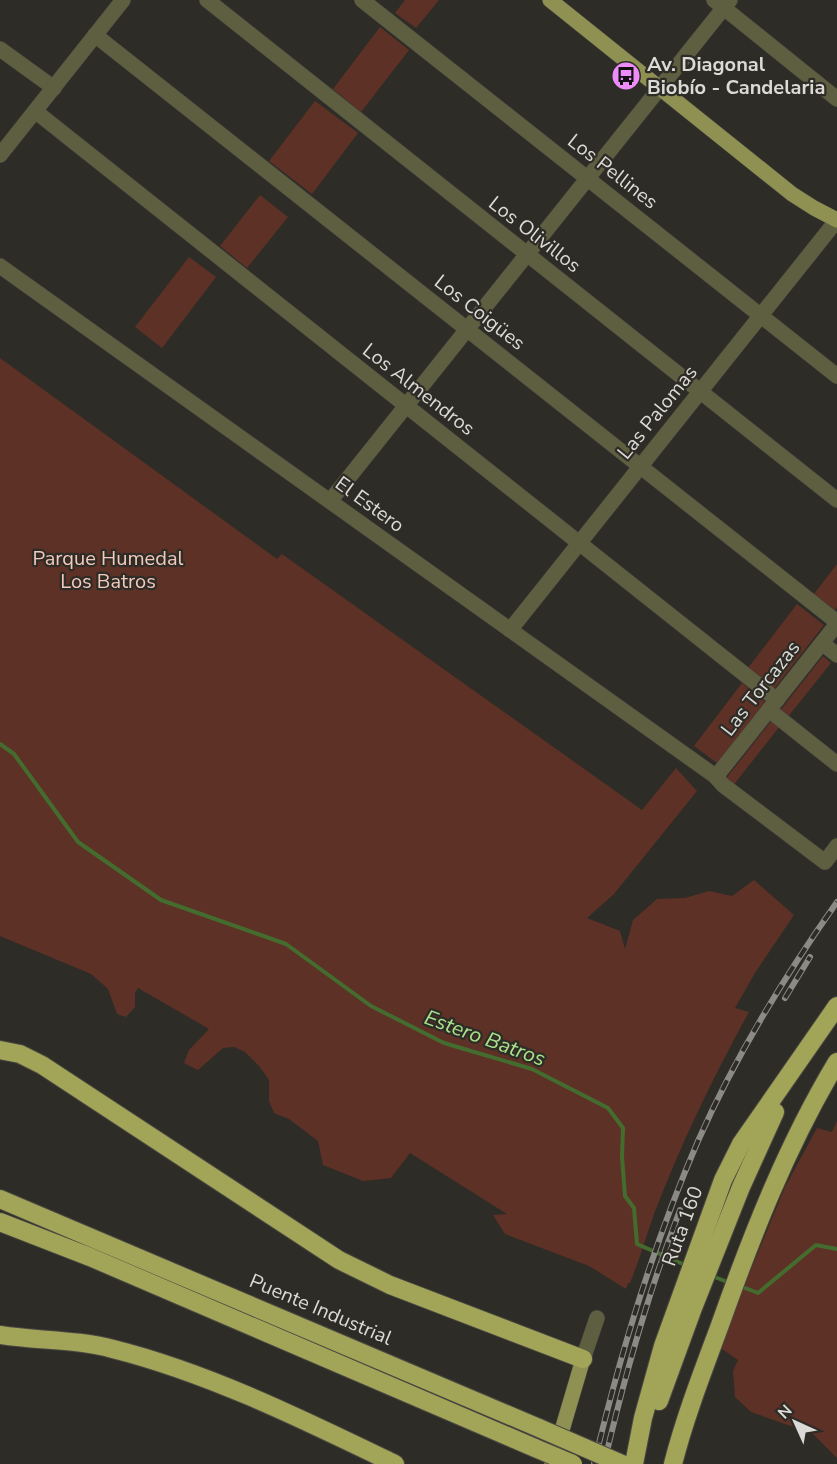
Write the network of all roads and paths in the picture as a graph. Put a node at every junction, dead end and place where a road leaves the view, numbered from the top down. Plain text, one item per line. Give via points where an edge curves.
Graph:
1 (123, 0) edge
2 (207, 0) edge
3 (362, 0) edge
4 (550, 0) edge
5 (723, 2) edge
6 (95, 35) junction
7 (0, 49) edge
8 (54, 88) junction
9 (660, 88) junction
10 (837, 99) edge
11 (35, 111) junction
12 (0, 154) edge
13 (588, 178) junction
14 (837, 220) edge
15 (526, 254) junction
16 (0, 266) edge
17 (761, 315) junction
18 (467, 328) junction
19 (837, 376) edge
20 (700, 392) junction
21 (405, 405) junction
22 (640, 466) junction
23 (837, 500) edge
24 (330, 501) junction
25 (579, 543) junction
26 (837, 623) edge
27 (510, 630) junction
28 (822, 643) junction
29 (837, 655) edge
30 (773, 705) junction
31 (837, 764) edge
32 (715, 776) junction
33 (837, 846) edge
34 (837, 1006) edge
35 (0, 1050) edge
36 (837, 1062) edge
37 (0, 1198) edge
38 (0, 1222) edge
39 (0, 1228) edge
40 (19, 1230) junction
41 (687, 1301) junction
42 (597, 1318) dead end
43 (0, 1335) edge
44 (583, 1359) junction
45 (395, 1464) edge
46 (552, 1464) edge
47 (573, 1464) edge
48 (622, 1464) edge
49 (634, 1464) edge
50 (641, 1464) edge
51 (673, 1464) edge

1 - 6 street
2 - 15 street, Los Olivillos
3 - 13 street, Los Pellines
4 - 9 main road
5 - 9 street
5 - 10 street
6 - 8 street
6 - 18 street, Los Coigües
7 - 8 street
8 - 11 street
9 - 13 street
9 - 14 main road via 792,194
11 - 12 street
11 - 21 street, Los Almendros
13 - 15 street
13 - 17 street, Los Pellines
14 - 17 street, Las Palomas
15 - 18 street
15 - 20 street, Los Olivillos
16 - 24 street, El Estero
17 - 19 street, Los Pellines
17 - 20 street, Las Palomas
18 - 21 street
18 - 22 street, Los Coigües
20 - 22 street, Las Palomas
20 - 23 street, Los Olivillos
21 - 24 street
21 - 25 street, Los Almendros
22 - 25 street, Las Palomas
22 - 26 street, Los Coigües
24 - 27 street, El Estero
25 - 27 street, Las Palomas
25 - 30 street, Los Almendros
26 - 28 street, Las Torcazas
27 - 32 street, El Estero
28 - 29 street
28 - 30 street, Las Torcazas
30 - 31 street, Los Almendros
30 - 32 street, Las Torcazas
32 - 33 street, El Estero via 825,862
34 - 41 highway, Ruta 160 via 768,1125 704,1255
35 - 44 highway via 42,1065 339,1260 398,1288
36 - 51 highway via 792,1147 741,1268
37 - 48 highway, Puente Industrial, bridge
38 - 40 highway
39 - 40 highway
40 - 47 highway, bridge
41 - 49 highway, Ruta 160 via 650,1394
41 - 50 highway, Ruta 160
42 - 44 street
43 - 45 highway via 82,1342 143,1357 249,1397
44 - 46 main road

